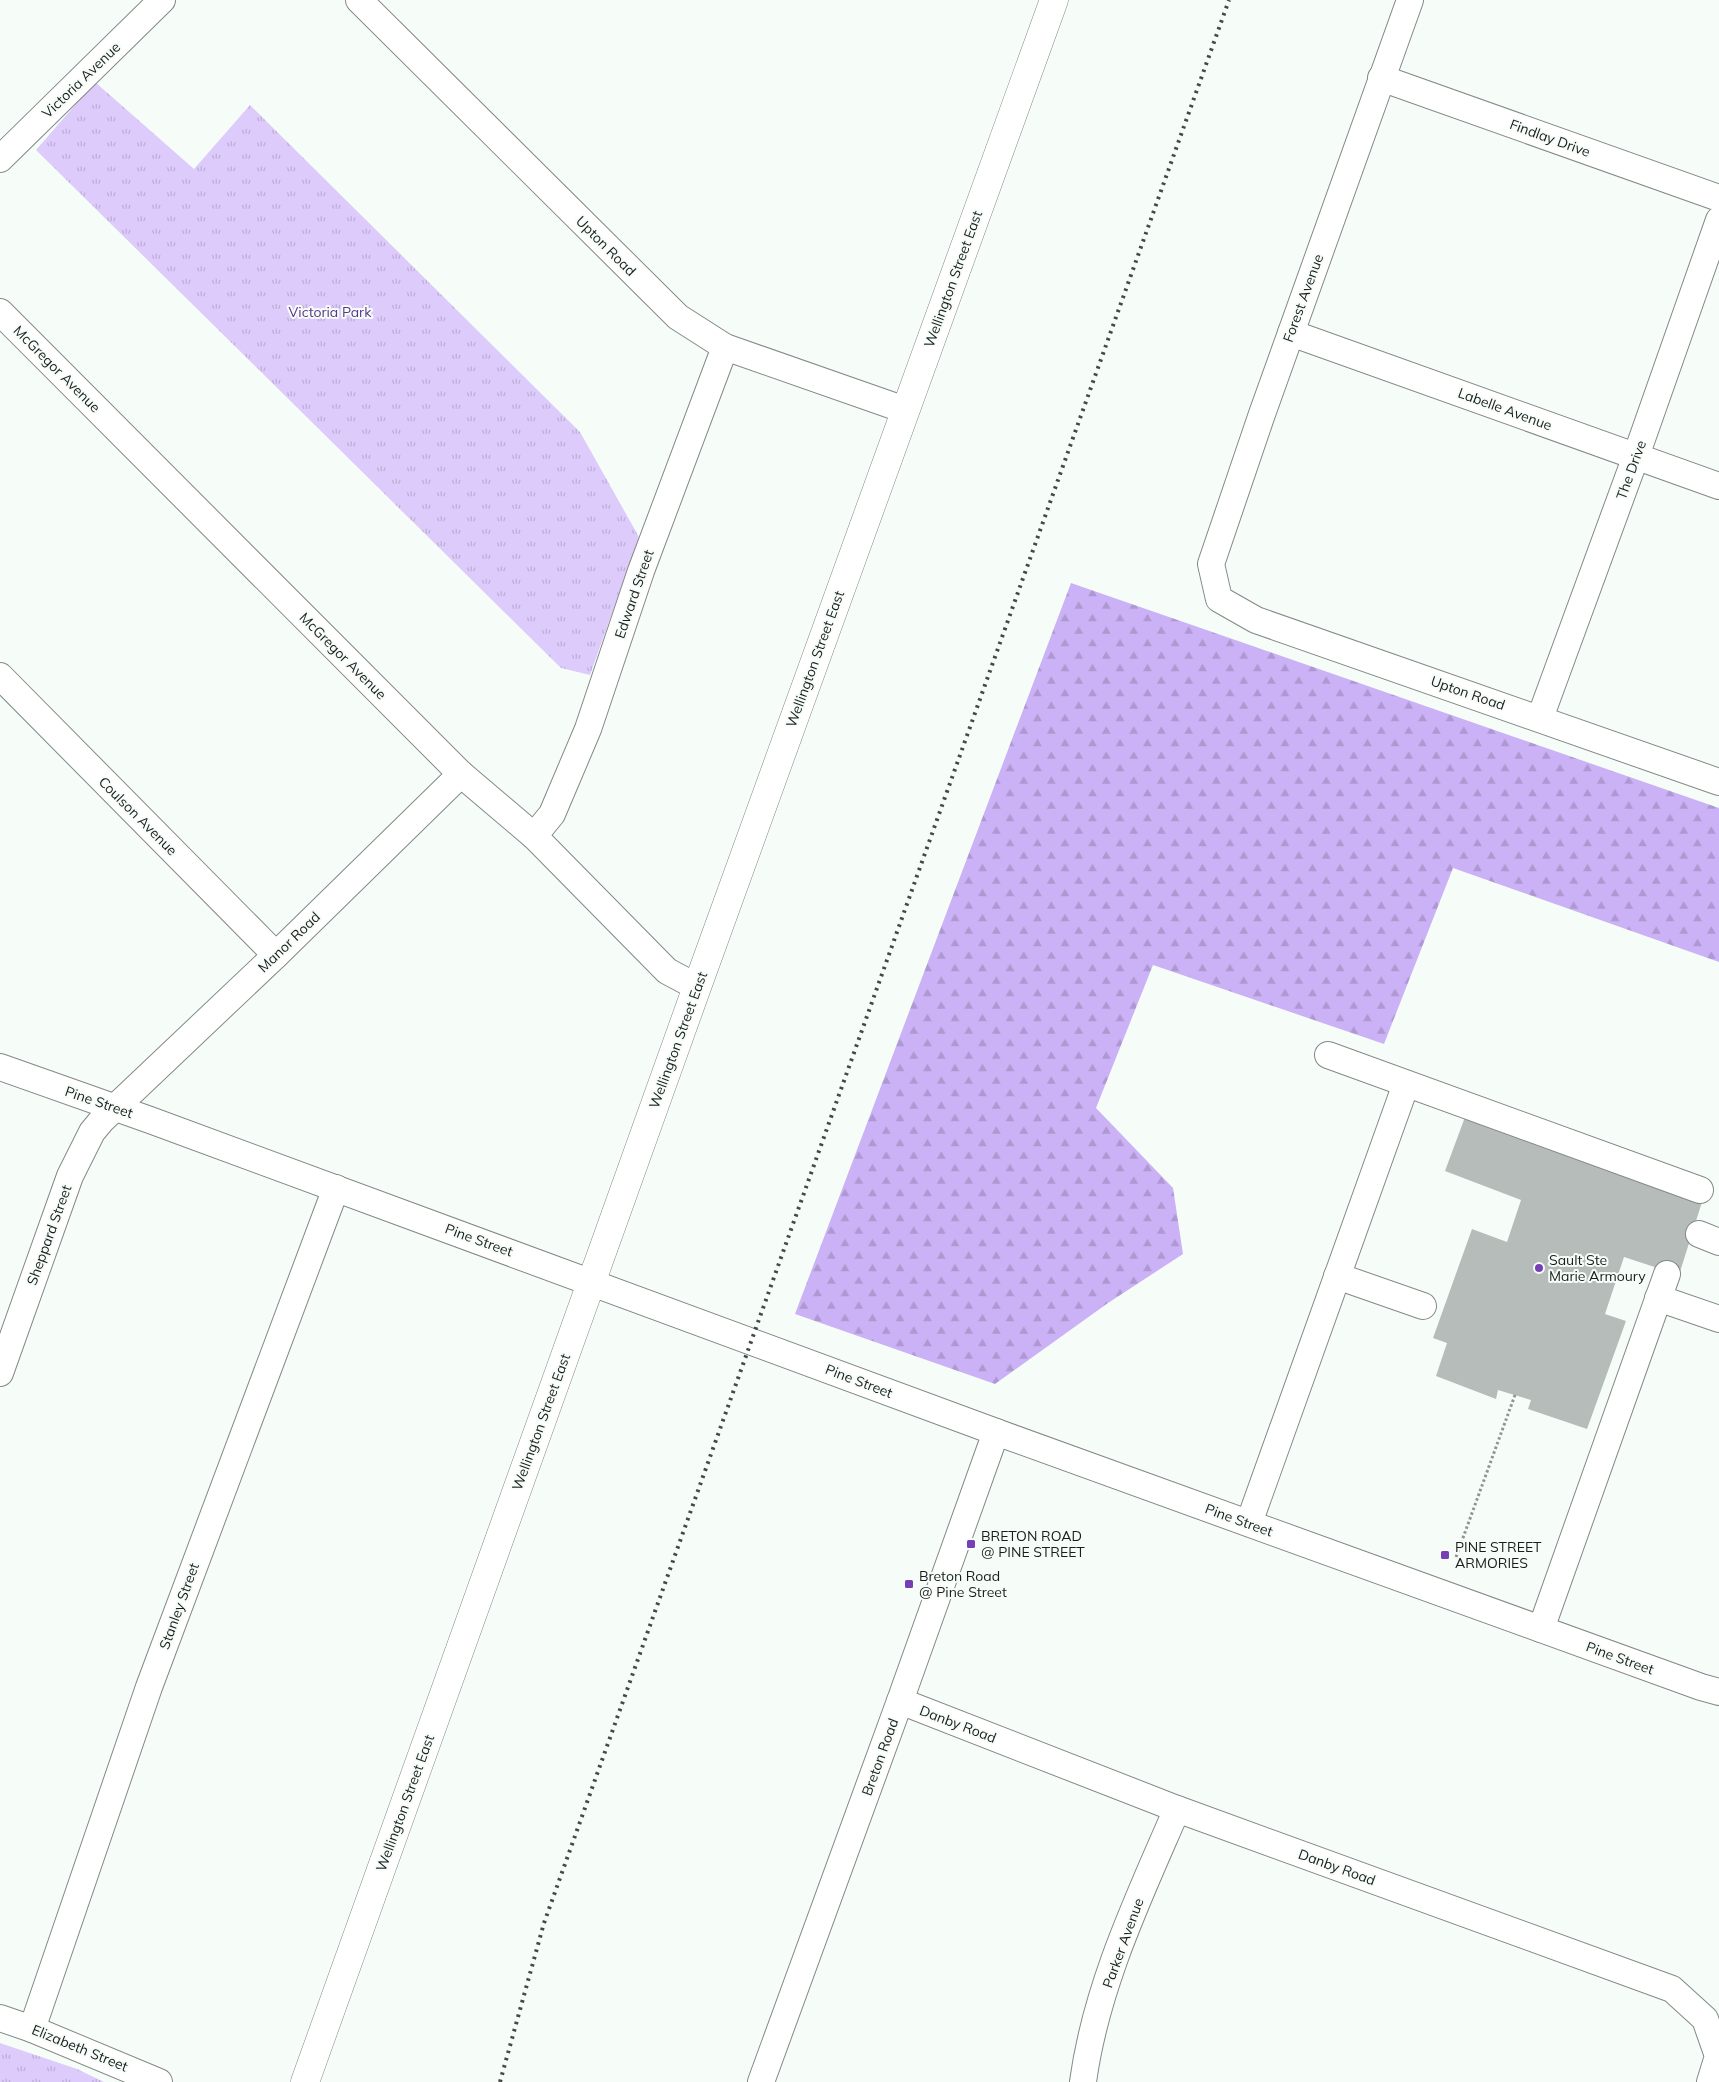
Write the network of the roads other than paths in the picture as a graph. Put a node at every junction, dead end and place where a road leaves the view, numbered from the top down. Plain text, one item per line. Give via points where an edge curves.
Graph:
1 (162, 0) edge
2 (359, 0) edge
3 (1054, 0) edge
4 (1410, 0) edge
5 (1381, 78) junction
6 (0, 159) edge
7 (1719, 198) edge
8 (1719, 220) edge
9 (0, 312) edge
10 (1290, 333) junction
11 (725, 348) junction
12 (906, 410) junction
13 (1636, 456) junction
14 (1719, 486) edge
15 (1220, 599) joint
16 (0, 676) edge
17 (1540, 718) junction
18 (460, 774) junction
19 (1719, 782) edge
20 (534, 836) junction
21 (276, 956) junction
22 (697, 987) junction
23 (1328, 1055) dead end
24 (0, 1067) edge
25 (1406, 1084) junction
26 (116, 1107) junction
27 (336, 1188) junction
28 (1700, 1190) dead end
29 (1667, 1274) dead end
30 (1337, 1276) junction
31 (592, 1282) junction
32 (1658, 1298) junction
33 (1423, 1306) dead end
34 (1719, 1319) edge
35 (0, 1373) edge
36 (996, 1432) junction
37 (1248, 1523) junction
38 (1542, 1629) junction
39 (1719, 1692) edge
40 (900, 1701) junction
41 (1177, 1809) junction
42 (0, 2018) edge
43 (32, 2028) junction
44 (159, 2082) edge
45 (305, 2082) edge
46 (761, 2082) edge
47 (1083, 2082) edge
48 (1710, 2082) edge

1 - 6 street, Victoria Avenue
2 - 11 street, Upton Road via 678,317
3 - 12 main road, Wellington Street East
4 - 5 street, Forest Avenue
5 - 7 street, Findlay Drive
5 - 10 street, Forest Avenue
8 - 13 street, The Drive
9 - 18 street, McGregor Avenue
10 - 13 street, Labelle Avenue
10 - 15 street, Forest Avenue via 1211,564
11 - 12 street, Upton Road
11 - 20 street, Edward Street via 641,571 588,729 552,814
12 - 22 main road, Wellington Street East
13 - 14 street, Labelle Avenue
13 - 17 street, The Drive
15 - 17 street, Upton Road via 1256,620
16 - 21 street, Coulson Avenue
17 - 19 street, Upton Road
18 - 20 street, McGregor Avenue
18 - 21 street, Manor Road
20 - 22 street, McGregor Avenue via 667,971
21 - 26 street, Manor Road
22 - 31 main road, Wellington Street East
23 - 25 street
24 - 26 street, Pine Street
25 - 28 street
25 - 30 street
26 - 27 street, Pine Street
26 - 35 street, Sheppard Street via 92,1132 70,1176
27 - 31 street, Pine Street
27 - 43 street, Stanley Street via 149,1686
29 - 32 street
30 - 33 street
30 - 37 street
31 - 36 street, Pine Street
31 - 45 main road, Wellington Street East
32 - 34 street
32 - 38 street
36 - 37 street, Pine Street
36 - 40 street, Breton Road
37 - 38 street, Pine Street
38 - 39 street, Pine Street
40 - 41 street, Danby Road
40 - 46 street, Breton Road
41 - 47 street, Parker Avenue via 1122,1938 1088,2046
41 - 48 street, Danby Road via 1672,1989 1704,2019 1718,2056
42 - 43 street, Elizabeth Street
43 - 44 street, Elizabeth Street

